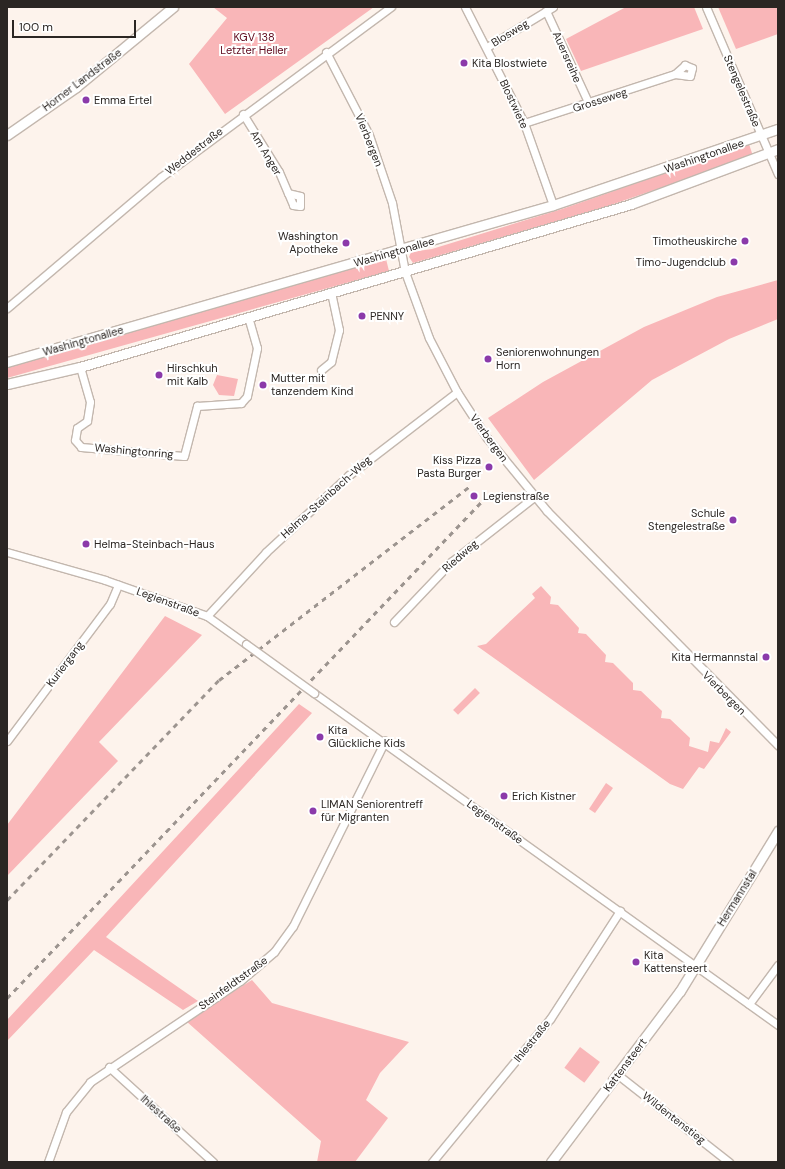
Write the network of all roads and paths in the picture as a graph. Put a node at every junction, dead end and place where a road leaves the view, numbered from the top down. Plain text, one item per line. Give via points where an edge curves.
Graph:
1 (173, 7) edge
2 (391, 7) edge
3 (465, 7) edge
4 (553, 7) edge
5 (706, 7) edge
6 (546, 11) junction
7 (487, 47) junction
8 (326, 52) junction
9 (675, 74) dead end
10 (589, 104) junction
11 (242, 114) junction
12 (524, 123) junction
13 (778, 129) edge
14 (7, 135) edge
15 (761, 136) junction
16 (778, 150) edge
17 (768, 153) junction
18 (778, 174) edge
19 (288, 193) dead end
20 (553, 205) junction
21 (403, 249) junction
22 (406, 272) junction
23 (331, 292) junction
24 (7, 308) edge
25 (248, 316) junction
26 (7, 362) edge
27 (80, 367) junction
28 (321, 370) dead end
29 (7, 384) edge
30 (457, 392) junction
31 (534, 497) junction
32 (7, 552) edge
33 (118, 585) junction
34 (207, 616) junction
35 (394, 622) dead end
36 (7, 741) edge
37 (385, 741) junction
38 (778, 745) edge
39 (778, 831) edge
40 (620, 910) junction
41 (696, 965) junction
42 (778, 965) edge
43 (749, 1004) junction
44 (778, 1025) edge
45 (109, 1066) junction
46 (618, 1075) junction
47 (48, 1162) edge
48 (213, 1162) edge
49 (432, 1162) edge
50 (551, 1162) edge
51 (729, 1162) edge

1 - 14 street, Horner Landstraße via 76,87
2 - 8 street, Weddestraße
3 - 7 street, Blostwiete
4 - 6 street, Blosweg
5 - 15 street, Stengelestraße
6 - 7 street, Blosweg
6 - 10 street, Auersreihe
7 - 12 street, Blostwiete
8 - 11 street, Weddestraße
8 - 21 street, Vierbergen via 369,135
9 - 10 street, Grosseweg
10 - 12 street, Grosseweg
11 - 19 street, Am Anger via 272,160
11 - 24 street, Weddestraße via 103,224
12 - 20 street, Blostwiete
13 - 15 street, Washingtonallee
15 - 17 street, Stengelestraße
15 - 20 street, Washingtonallee
16 - 17 street, Washingtonallee
17 - 18 street, Stengelestraße
17 - 22 street, Washingtonallee via 631,204
20 - 21 street, Washingtonallee
21 - 22 street, Vierbergen
21 - 26 street, Washingtonallee
22 - 23 street, Washingtonallee
22 - 30 street, Vierbergen via 429,338
23 - 25 street, Washingtonallee
23 - 28 street via 339,330 331,362
25 - 27 street, Washingtonallee
25 - 27 street, Washingtonring via 257,348 247,396 237,404 208,403 197,406 184,456 81,447 75,440 77,428 86,421 90,402
27 - 29 street, Washingtonallee
30 - 31 street, Vierbergen
30 - 34 street, Helma-Steinbach-Weg via 343,481 266,552
31 - 35 street, Riedweg via 451,562
31 - 38 street, Vierbergen
32 - 33 street, Legienstraße
33 - 34 street, Legienstraße
33 - 36 street, Kuriergang via 110,604
34 - 37 street, Legienstraße, bridge
37 - 40 street, Legienstraße
37 - 45 street, Steinfeldtstraße via 293,926 274,952 240,980
39 - 41 street, Hermannstal
40 - 41 street, Legienstraße
40 - 49 street, Ihlestraße via 550,1018
41 - 43 street, Legienstraße
41 - 46 street, Kattensteert
42 - 43 street
43 - 44 street, Legienstraße
45 - 47 street, Steinfeldtstraße via 90,1082 66,1112
45 - 48 street, Ihlestraße
46 - 50 street, Kattensteert
46 - 51 street, Wildentenstieg

